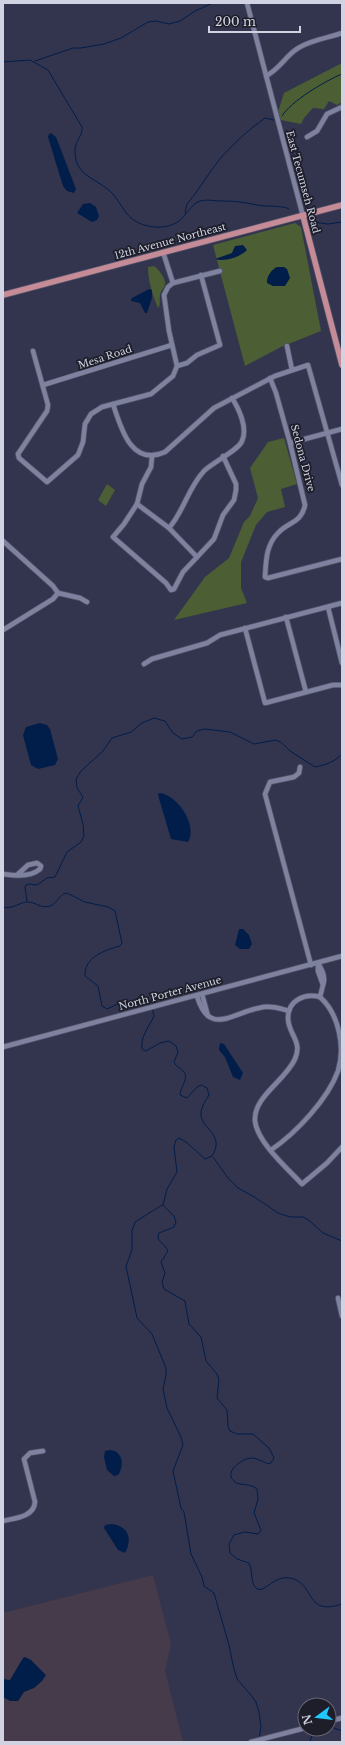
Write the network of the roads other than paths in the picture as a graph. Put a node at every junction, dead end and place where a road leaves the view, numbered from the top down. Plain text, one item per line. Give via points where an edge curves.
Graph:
1 (247, 3) edge
2 (342, 33) edge
3 (276, 69) junction
4 (264, 70) junction
5 (266, 76) junction
6 (342, 107) edge
7 (307, 137) dead end
8 (342, 205) edge
9 (303, 216) junction
10 (163, 252) junction
11 (220, 271) dead end
12 (201, 276) junction
13 (172, 283) junction
14 (3, 295) edge
15 (172, 345) junction
16 (287, 346) dead end
17 (33, 351) dead end
18 (342, 365) edge
19 (177, 366) junction
20 (292, 370) junction
21 (270, 378) junction
22 (43, 385) junction
23 (232, 398) junction
24 (114, 404) junction
25 (342, 429) edge
26 (328, 433) junction
27 (290, 442) junction
28 (152, 456) junction
29 (224, 456) junction
30 (342, 485) edge
31 (137, 504) junction
32 (169, 528) junction
33 (3, 541) edge
34 (197, 557) junction
35 (342, 559) edge
36 (58, 593) junction
37 (88, 602) dead end
38 (342, 603) edge
39 (328, 607) junction
40 (286, 617) junction
41 (245, 628) junction
42 (3, 630) edge
43 (342, 663) edge
44 (144, 664) dead end
45 (342, 686) edge
46 (306, 692) junction
47 (300, 767) dead end
48 (3, 874) edge
49 (17, 875) junction
50 (342, 956) edge
51 (318, 963) junction
52 (312, 965) junction
53 (200, 995) junction
54 (320, 997) junction
55 (289, 1011) junction
56 (3, 1047) edge
57 (340, 1074) edge
58 (342, 1147) edge
59 (271, 1150) junction
60 (338, 1298) dead end
61 (342, 1316) edge
62 (43, 1451) dead end
63 (3, 1521) edge
64 (297, 1730) edge
65 (251, 1742) edge

1 - 4 street, East Tecumseh Road
2 - 3 street via 299,48
3 - 4 street
3 - 5 street
4 - 5 street, East Tecumseh Road
5 - 9 street, East Tecumseh Road
6 - 7 street via 327,114 317,131
8 - 9 main road, 12th Avenue Northeast
9 - 10 main road, 12th Avenue Northeast
9 - 18 main road, East Tecumseh Road
10 - 13 street
10 - 14 main road, 12th Avenue Northeast
11 - 12 street
12 - 13 street
12 - 19 street via 220,345
13 - 15 street via 164,295
15 - 19 street
15 - 22 street, Mesa Road
16 - 20 street
17 - 22 street
19 - 24 street via 173,376 150,394
20 - 21 street
20 - 26 street via 308,365
21 - 23 street
21 - 27 street, Sedona Drive
22 - 24 street via 47,411 18,454 19,458 46,482 78,455 87,418 96,410
23 - 28 street via 205,415 165,452
23 - 29 street via 244,428 244,435 240,445
24 - 28 street via 120,426 129,444 135,450
25 - 26 street
26 - 27 street
26 - 30 street
27 - 35 street, Sedona Drive via 305,507 298,520 284,528 273,540 267,554 265,576 268,578
28 - 31 street via 151,467 142,484
29 - 32 street via 209,466 196,480 179,516
29 - 34 street via 236,484 236,495 223,515 214,539
31 - 32 street
31 - 34 street via 113,538 166,583 169,589 172,590 183,572
32 - 34 street
33 - 36 street
36 - 37 street
36 - 42 street via 53,599
38 - 39 street
39 - 40 street
39 - 43 street
40 - 41 street
40 - 46 street
41 - 44 street via 220,635 208,643 152,659
41 - 46 street via 265,703
45 - 46 street via 333,685
47 - 52 street via 299,773 294,777 270,782 265,794
48 - 49 street
49 - 49 street via 34,874 41,866 37,863 31,864
50 - 51 street, North Porter Avenue
51 - 52 street, North Porter Avenue
51 - 54 street via 323,985
52 - 53 street, North Porter Avenue
53 - 55 street via 208,1016 223,1020 258,1008 270,1007
53 - 56 street, North Porter Avenue
54 - 55 street via 302,997
54 - 57 street via 329,1006 337,1024 341,1047
55 - 59 street via 289,1024 296,1039 297,1052 288,1071 263,1097 255,1114 258,1132
57 - 59 street via 316,1107 292,1133
58 - 59 street via 302,1184
60 - 61 street
62 - 63 street via 30,1453 24,1459 35,1502 34,1508 28,1514
64 - 65 street

